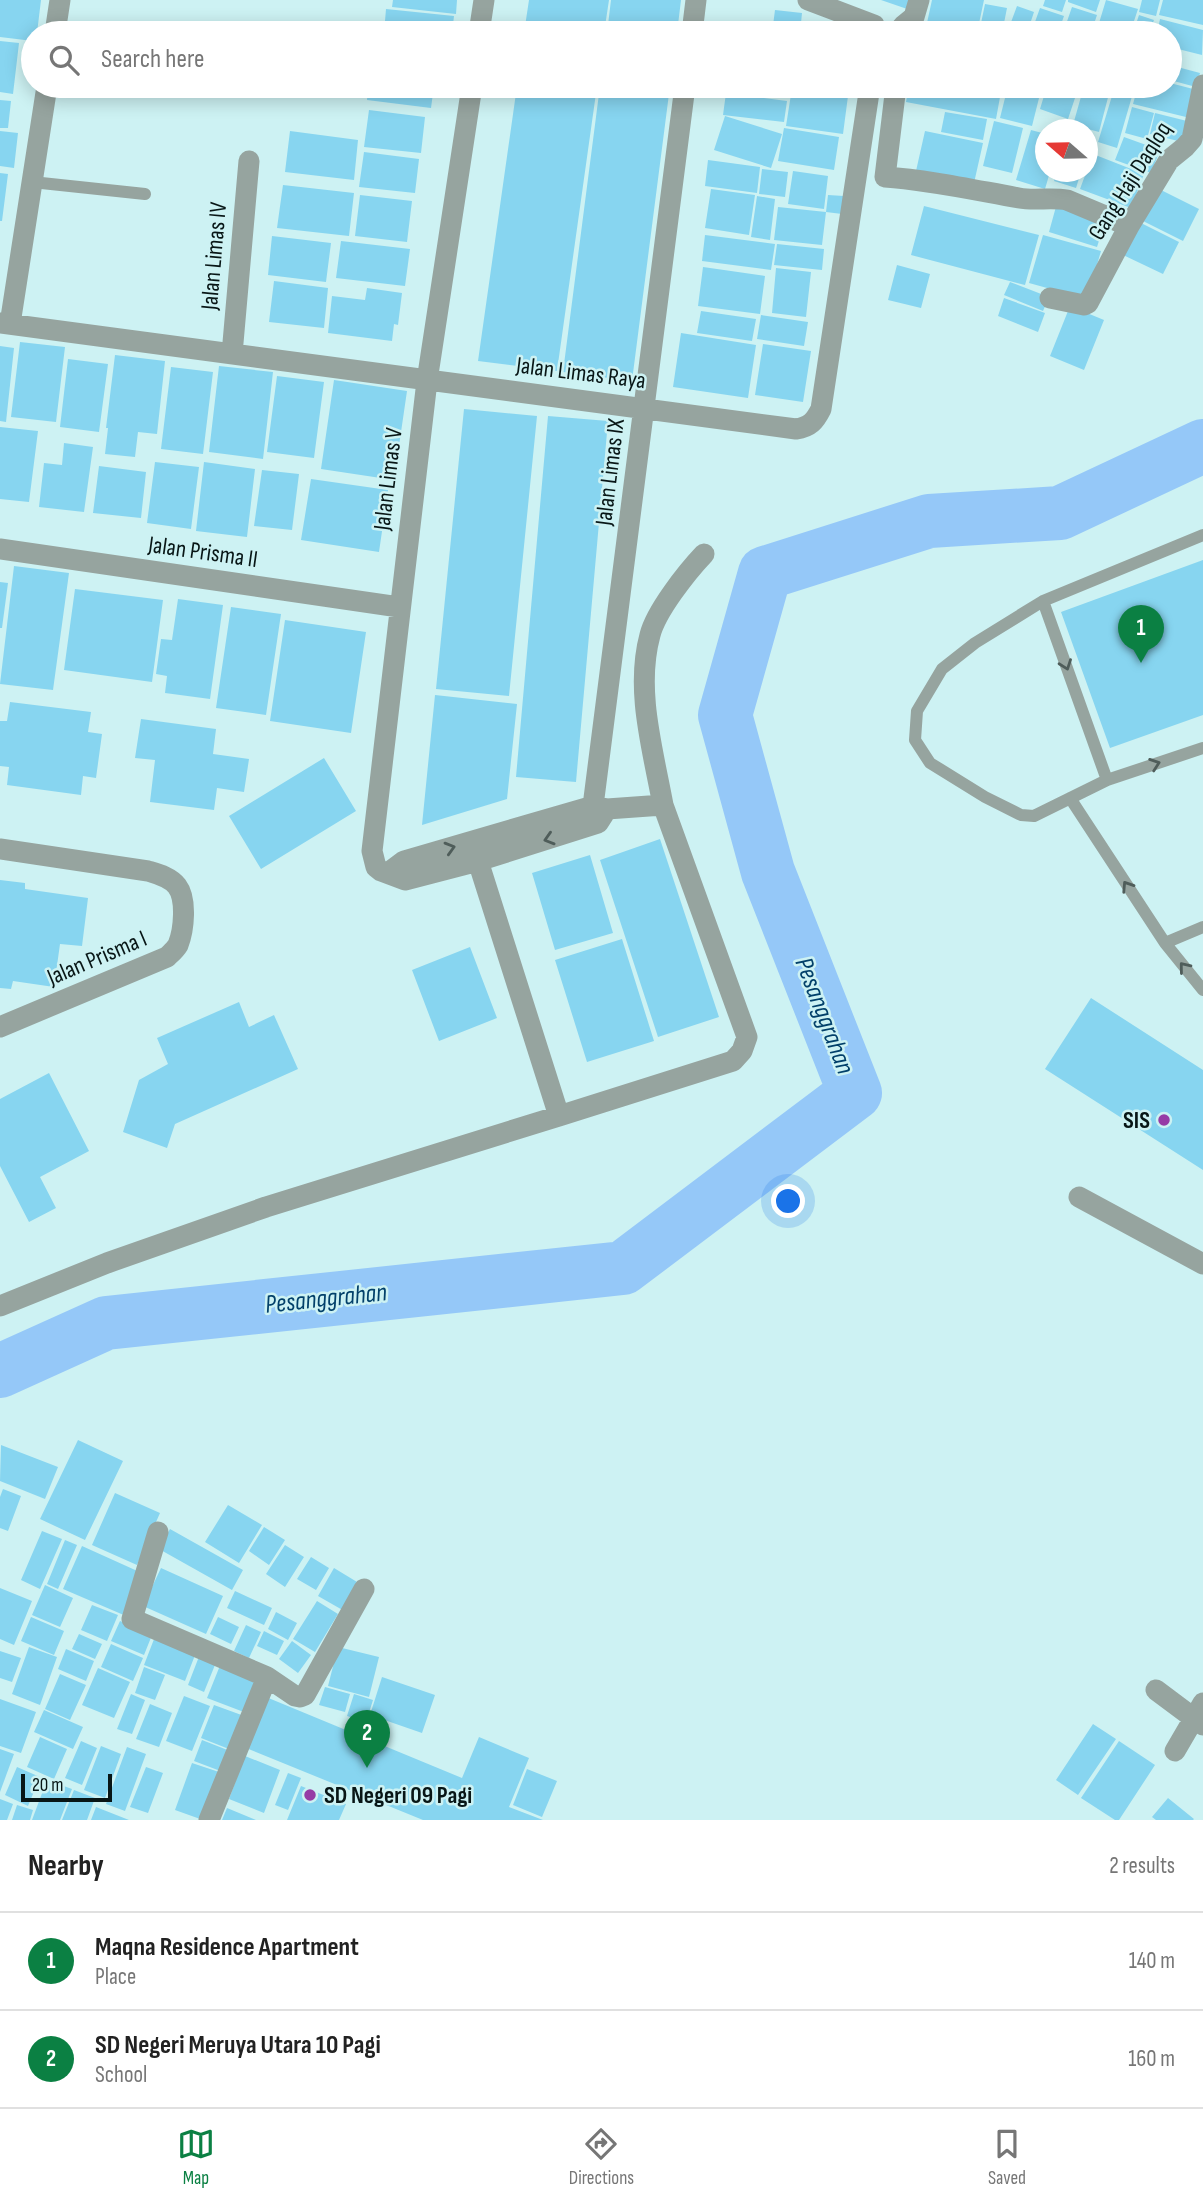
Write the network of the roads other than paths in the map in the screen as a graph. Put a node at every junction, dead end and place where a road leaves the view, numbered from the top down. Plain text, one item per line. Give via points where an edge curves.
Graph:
1 (61, 0) edge
2 (484, 0) edge
3 (696, 0) edge
4 (808, 0) edge
5 (919, 0) edge
6 (57, 21) edge
7 (481, 21) edge
8 (693, 21) edge
9 (863, 21) edge
10 (908, 21) edge
11 (1203, 85) edge
12 (45, 98) edge
13 (470, 98) edge
14 (684, 98) edge
15 (868, 98) edge
16 (894, 98) edge
17 (249, 161) dead end
18 (32, 182) junction
19 (145, 194) dead end
20 (1129, 226) junction
21 (1049, 298) dead end
22 (5, 323) edge
23 (232, 354) junction
24 (427, 381) junction
25 (645, 408) junction
26 (1203, 535) edge
27 (0, 549) edge
28 (704, 554) dead end
29 (1043, 601) junction
30 (399, 607) junction
31 (1203, 748) edge
32 (1107, 780) junction
33 (1069, 798) junction
34 (663, 806) junction
35 (599, 813) junction
36 (0, 849) edge
37 (478, 861) junction
38 (388, 873) junction
39 (1203, 927) edge
40 (1165, 943) junction
41 (1203, 990) edge
42 (0, 1027) edge
43 (559, 1116) junction
44 (1079, 1197) dead end
45 (1203, 1264) edge
46 (0, 1306) edge
47 (158, 1532) dead end
48 (364, 1589) dead end
49 (267, 1677) junction
50 (1156, 1690) dead end
51 (1200, 1716) edge
52 (1175, 1751) dead end
53 (209, 1820) edge

1 - 6 street
2 - 7 street
3 - 8 street
4 - 9 street
5 - 10 street
11 - 20 street, Gang Haji Daqloq via 1192,139 1169,160
12 - 18 street
13 - 24 street, Jalan Limas V
14 - 25 street, Jalan Limas IX
15 - 25 street, Jalan Limas Raya via 821,410 815,421 796,429
16 - 20 street via 885,177 1022,198 1057,198
17 - 23 street, Jalan Limas IV
18 - 19 lane
18 - 22 street
20 - 21 street, Gang Haji Daqloq via 1088,303
22 - 23 street, Jalan Limas Raya
23 - 24 street, Jalan Limas Raya
24 - 25 street, Jalan Limas Raya
24 - 30 street, Jalan Limas V
25 - 35 street, Jalan Limas IX
26 - 29 lane
27 - 30 street, Jalan Prisma II
28 - 34 street via 684,575 659,616 650,632 646,656 645,704
29 -> 32 lane
29 - 33 lane via 942,669 917,711 915,740 930,763 1021,815 1034,816
30 - 38 street, Jalan Limas V via 372,850 376,867
32 -> 31 lane
32 - 33 lane
40 -> 33 lane
34 - 35 street
34 - 43 street via 747,1037 733,1060
35 -> 37 street
38 -> 35 street via 404,861
36 - 42 street, Jalan Prisma I via 148,871 178,886 183,903 181,935 167,957
37 - 38 street via 405,880
37 - 43 street
39 - 40 lane
41 -> 40 lane
43 - 46 street via 266,1207
44 - 45 street
47 - 49 street via 132,1619
48 - 49 street via 305,1695 295,1696
49 - 53 street
50 - 51 street
51 - 52 street

